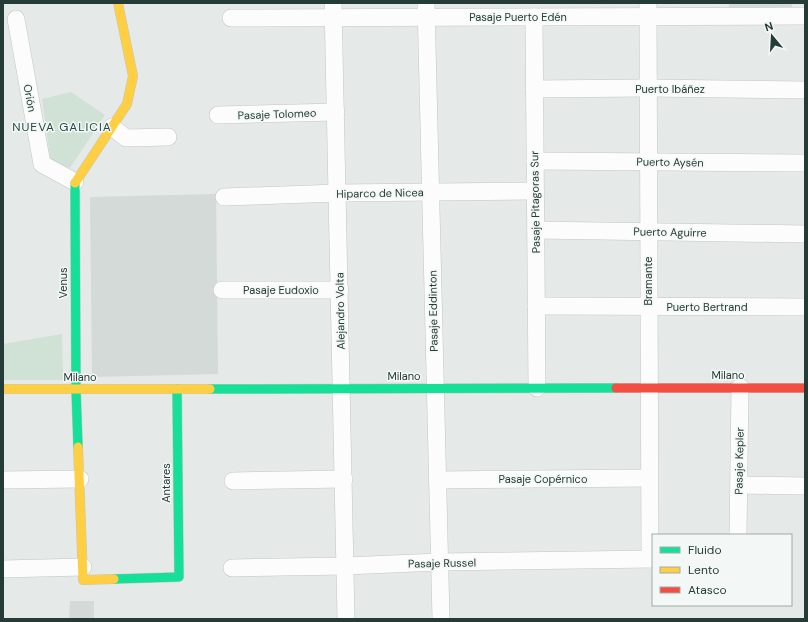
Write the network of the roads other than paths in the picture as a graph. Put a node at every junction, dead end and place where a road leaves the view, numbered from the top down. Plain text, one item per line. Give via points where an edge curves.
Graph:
1 (118, 3) edge
2 (333, 10) edge
3 (426, 10) edge
4 (648, 10) edge
5 (805, 16) edge
6 (534, 17) junction
7 (231, 18) dead end
8 (16, 19) dead end
9 (648, 88) junction
10 (534, 90) junction
11 (805, 90) edge
12 (336, 112) junction
13 (218, 115) dead end
14 (112, 126) junction
15 (168, 137) dead end
16 (535, 161) junction
17 (648, 162) junction
18 (805, 163) edge
19 (75, 182) junction
20 (535, 191) junction
21 (431, 192) junction
22 (338, 194) junction
23 (224, 197) dead end
24 (536, 230) junction
25 (648, 232) junction
26 (805, 234) edge
27 (222, 290) dead end
28 (340, 290) junction
29 (536, 306) junction
30 (805, 307) edge
31 (649, 308) junction
32 (740, 387) junction
33 (177, 388) junction
34 (342, 388) junction
35 (435, 388) junction
36 (536, 388) junction
37 (650, 388) junction
38 (805, 388) edge
39 (3, 389) edge
40 (76, 389) junction
41 (649, 478) junction
42 (80, 479) junction
43 (344, 479) junction
44 (3, 480) edge
45 (437, 480) junction
46 (233, 481) dead end
47 (739, 485) junction
48 (805, 486) edge
49 (738, 534) edge
50 (651, 559) edge
51 (439, 562) junction
52 (345, 566) junction
53 (232, 568) dead end
54 (3, 569) edge
55 (83, 573) junction
56 (346, 619) edge
57 (441, 619) edge

1 - 14 street via 133,76 127,104
2 - 3 street, Pasaje Puerto Edén
2 - 7 street, Pasaje Puerto Edén
2 - 12 street, Alejandro Volta
3 - 6 street, Pasaje Puerto Edén
3 - 21 street, Pasaje Eddinton
4 - 5 street, Pasaje Puerto Edén
4 - 6 street, Pasaje Puerto Edén
4 - 9 street, Bramante
6 - 10 street, Pasaje Pitagoras Sur
8 - 19 street, Orión via 42,164
9 - 10 street, Puerto Ibáñez
9 - 11 street, Puerto Ibáñez
9 - 17 street, Bramante
10 - 16 street, Pasaje Pitagoras Sur
12 - 13 street, Pasaje Tolomeo
12 - 22 street, Alejandro Volta
14 - 15 street via 126,138
14 - 19 street
16 - 17 street, Puerto Aysén
16 - 20 street, Pasaje Pitagoras Sur
17 - 18 street, Puerto Aysén
17 - 25 street, Bramante
19 - 40 street, Venus
20 - 21 street, Hiparco de Nicea
20 - 24 street, Pasaje Pitagoras Sur
21 - 22 street, Hiparco de Nicea
21 - 35 street, Pasaje Eddinton
22 - 23 street, Hiparco de Nicea
22 - 28 street, Alejandro Volta
24 - 25 street, Puerto Aguirre
24 - 29 street, Pasaje Pitagoras Sur
25 - 26 street, Puerto Aguirre
25 - 31 street, Bramante
27 - 28 street, Pasaje Eudoxio
28 - 34 street, Alejandro Volta
29 - 31 street, Puerto Bertrand
29 - 36 street, Pasaje Pitagoras Sur
30 - 31 street, Puerto Bertrand
31 - 37 street, Bramante
32 - 37 street, Milano
32 - 38 street, Milano
32 - 47 street, Pasaje Kepler
33 - 34 street, Milano
33 - 40 street, Milano
33 - 55 street, Antares via 179,577
34 - 35 street, Milano
34 - 43 street, Alejandro Volta
35 - 36 street, Milano
35 - 45 street, Pasaje Eddinton
36 - 37 street, Milano
37 - 41 street, Bramante
39 - 40 street, Milano
40 - 42 street, Venus
41 - 45 street, Pasaje Copérnico
41 - 50 street, Bramante
42 - 44 street
42 - 55 street, Venus
43 - 46 street
43 - 52 street, Alejandro Volta
45 - 51 street, Pasaje Eddinton
47 - 48 street
47 - 49 street, Pasaje Kepler
50 - 51 street, Pasaje Russel
51 - 52 street, Pasaje Russel
51 - 57 street, Pasaje Eddinton
52 - 53 street, Pasaje Russel
52 - 56 street, Alejandro Volta
54 - 55 street

